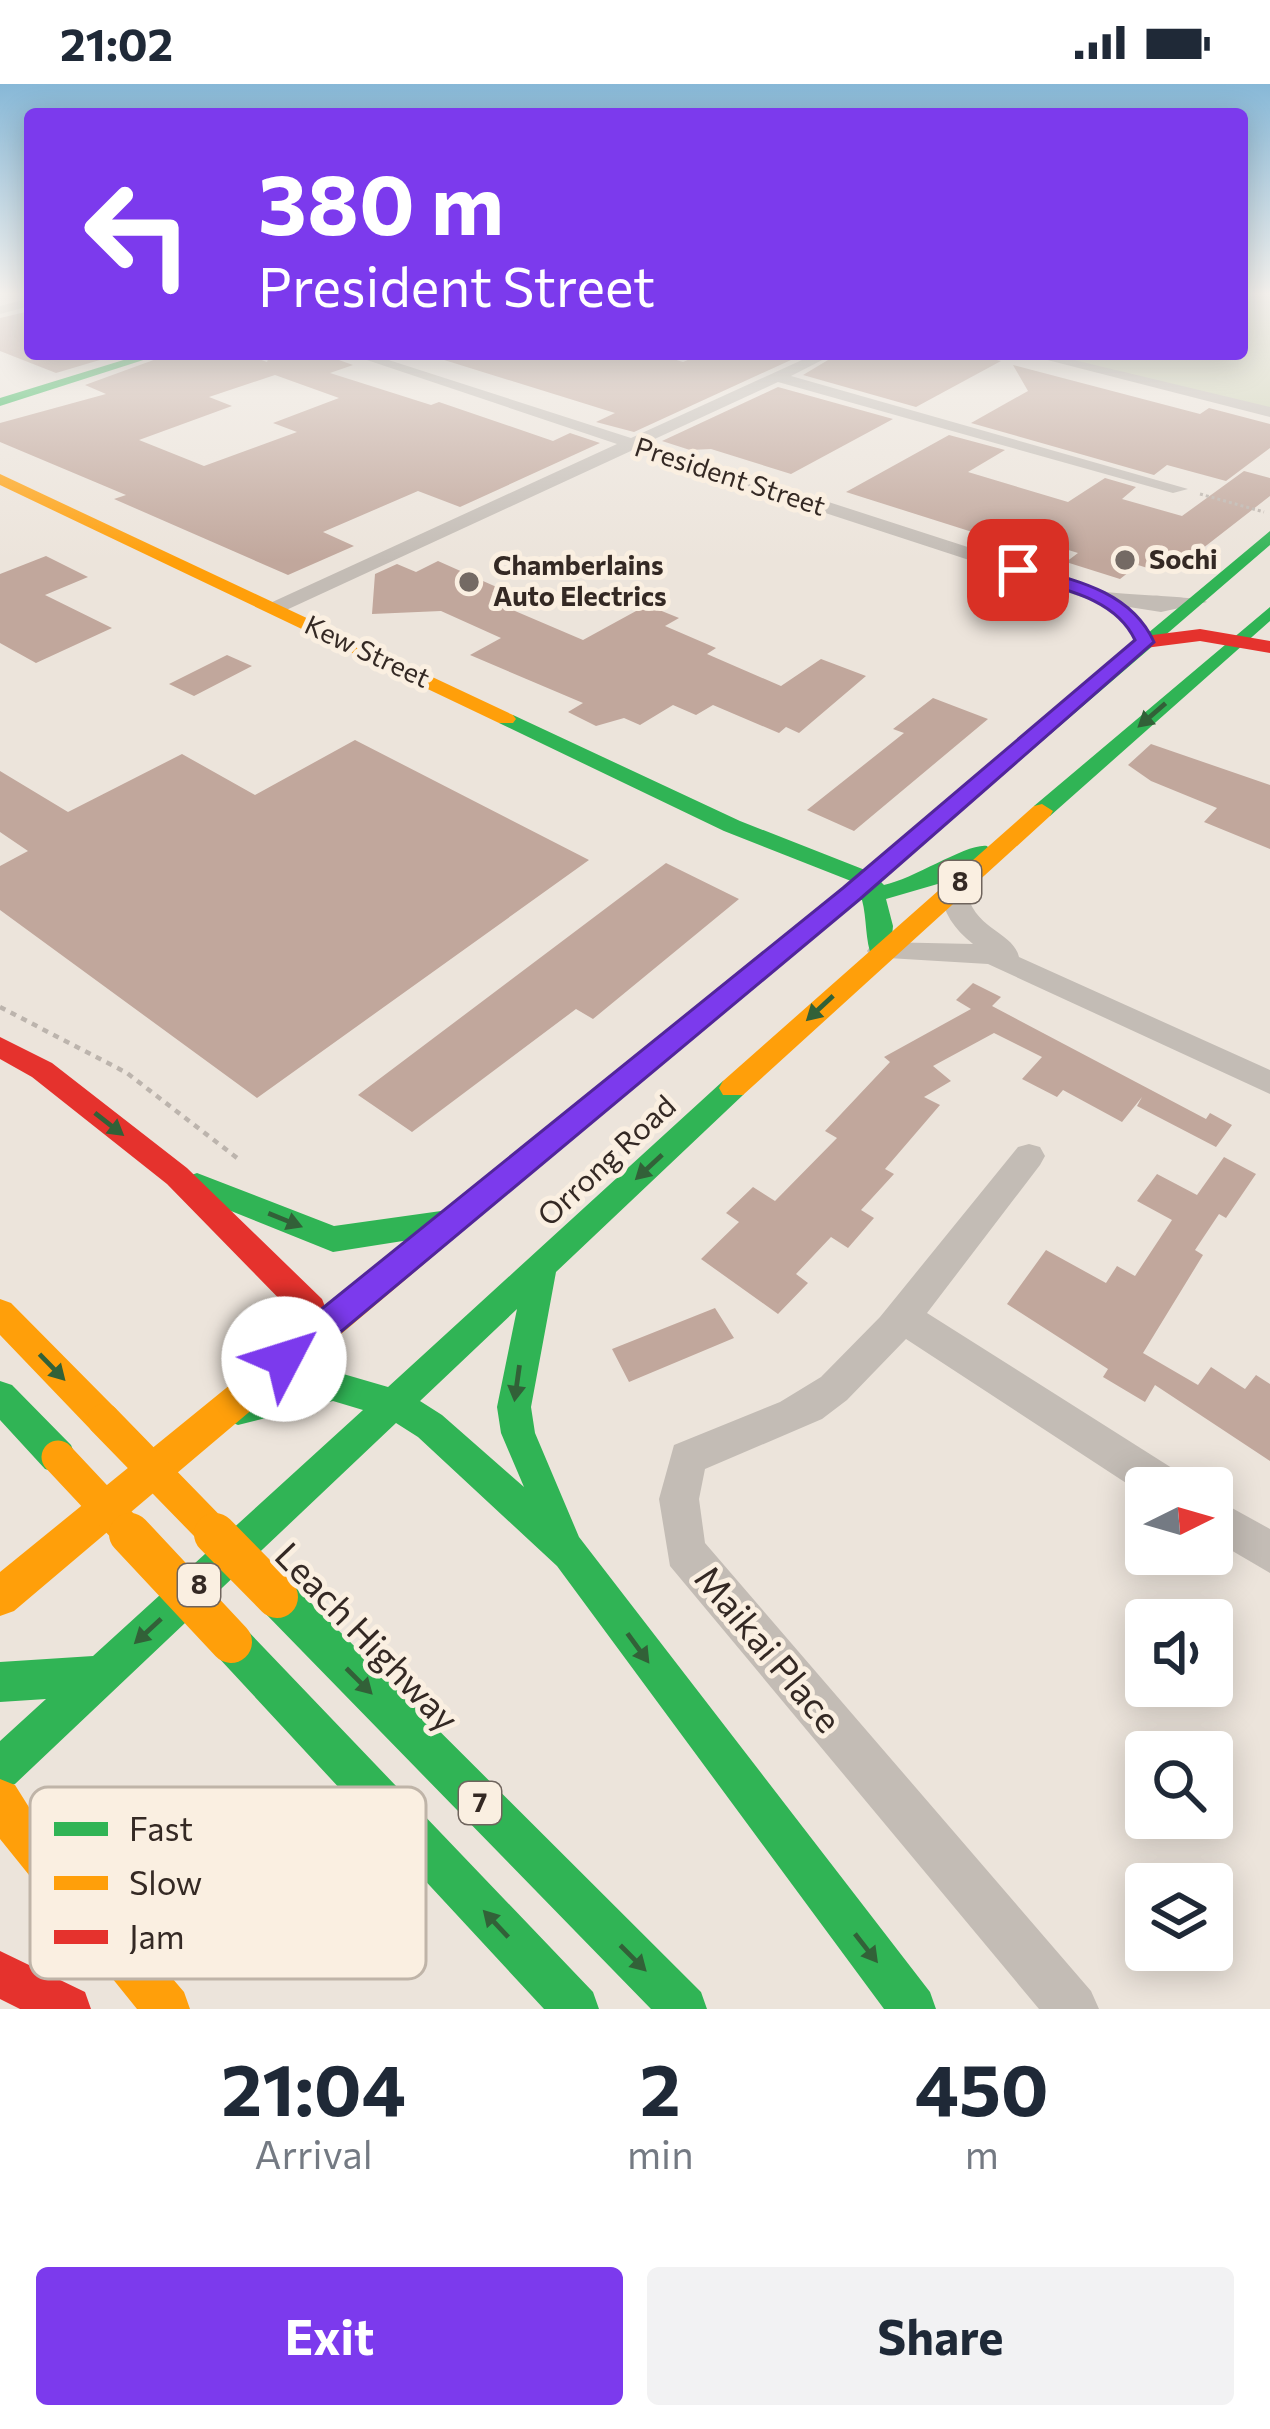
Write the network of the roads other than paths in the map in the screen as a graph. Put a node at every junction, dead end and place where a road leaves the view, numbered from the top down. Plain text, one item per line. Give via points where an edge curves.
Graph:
1 (66, 382) edge
2 (439, 382) edge
3 (766, 382) edge
4 (794, 382) edge
5 (1146, 382) edge
6 (0, 402) edge
7 (1270, 412) edge
8 (628, 445) junction
9 (0, 479) edge
10 (1179, 489) road end
11 (1270, 536) edge
12 (1104, 598) junction
13 (1197, 602) junction
14 (275, 608) junction
15 (1270, 612) edge
16 (1144, 642) junction
17 (1238, 642) junction
18 (1270, 647) edge
19 (1270, 658) edge
20 (1066, 789) junction
21 (864, 889) junction
22 (953, 889) junction
23 (881, 951) junction
24 (1027, 968) junction
25 (0, 1047) edge
26 (1270, 1083) edge
27 (1028, 1156) dead end
28 (177, 1176) junction
29 (451, 1220) junction
30 (541, 1269) junction
31 (0, 1313) edge
32 (901, 1316) junction
33 (321, 1328) junction
34 (333, 1386) junction
35 (0, 1396) edge
36 (394, 1404) junction
37 (217, 1415) junction
38 (1136, 1467) edge
39 (296, 1495) junction
40 (1233, 1529) edge
41 (569, 1553) junction
42 (1270, 1553) edge
43 (32, 1570) junction
44 (0, 1597) edge
45 (0, 1622) edge
46 (101, 1675) junction
47 (0, 1682) edge
48 (0, 1769) edge
49 (368, 1787) edge
50 (0, 1800) edge
51 (30, 1845) edge
52 (426, 1849) edge
53 (0, 1974) edge
54 (142, 1979) edge
55 (68, 2009) edge
56 (167, 2009) edge
57 (577, 2009) edge
58 (684, 2009) edge
59 (913, 2009) edge
60 (1073, 2009) edge

1 - 6 main road
2 - 8 street, President Street
3 - 8 street
4 - 10 street
5 - 7 street
8 - 12 street, President Street
8 - 14 street
9 - 14 main road, Kew Street
11 - 13 main road, Orrong Road / 8
12 - 13 street, President Street
12 - 16 street, President Street via 1135,620
13 - 16 main road, Orrong Road / 8
13 - 17 main road
14 - 21 main road, Kew Street
15 - 17 main road, Orrong Road / 8
16 - 17 main road via 1200,635
16 - 21 main road, Orrong Road / 8
17 - 18 main road
17 - 19 main road
17 -> 20 main road, Orrong Road / 8
20 - 21 main road via 930,882
20 - 22 main road, Orrong Road / 8
21 - 23 main road
21 - 29 main road, Orrong Road / 8
22 - 23 main road, Orrong Road / 8
22 - 24 street via 964,925
23 - 24 street via 969,951
23 -> 30 main road, Orrong Road / 8
24 - 26 street
25 -> 28 main road via 42,1070
27 - 32 street, Maikai Place
28 -> 29 main road via 333,1239
28 - 33 main road
29 - 33 main road, Orrong Road / 8
30 - 36 main road, Orrong Road / 8
30 -> 41 main road via 514,1407
31 -> 58 main road, Leach Highway / 7, bridge
32 - 38 street
32 - 60 street, Maikai Place via 808,1406 688,1458 679,1499 686,1552
33 - 34 main road
33 - 37 main road, Orrong Road / 8
34 - 36 main road
34 - 37 main road
34 - 39 main road via 321,1446
49 -> 35 main road, 7, bridge
36 - 39 main road, Orrong Road / 8
36 - 41 main road via 430,1426
37 - 43 main road, Orrong Road / 8
39 -> 46 main road, Orrong Road / 8
40 - 42 street
41 -> 59 main road
43 - 44 main road, Orrong Road / 8
43 - 45 main road
46 - 47 main road
46 - 48 main road, Orrong Road / 8
50 - 51 main road
57 -> 52 main road, 7, bridge
53 - 55 main road
54 - 56 main road

